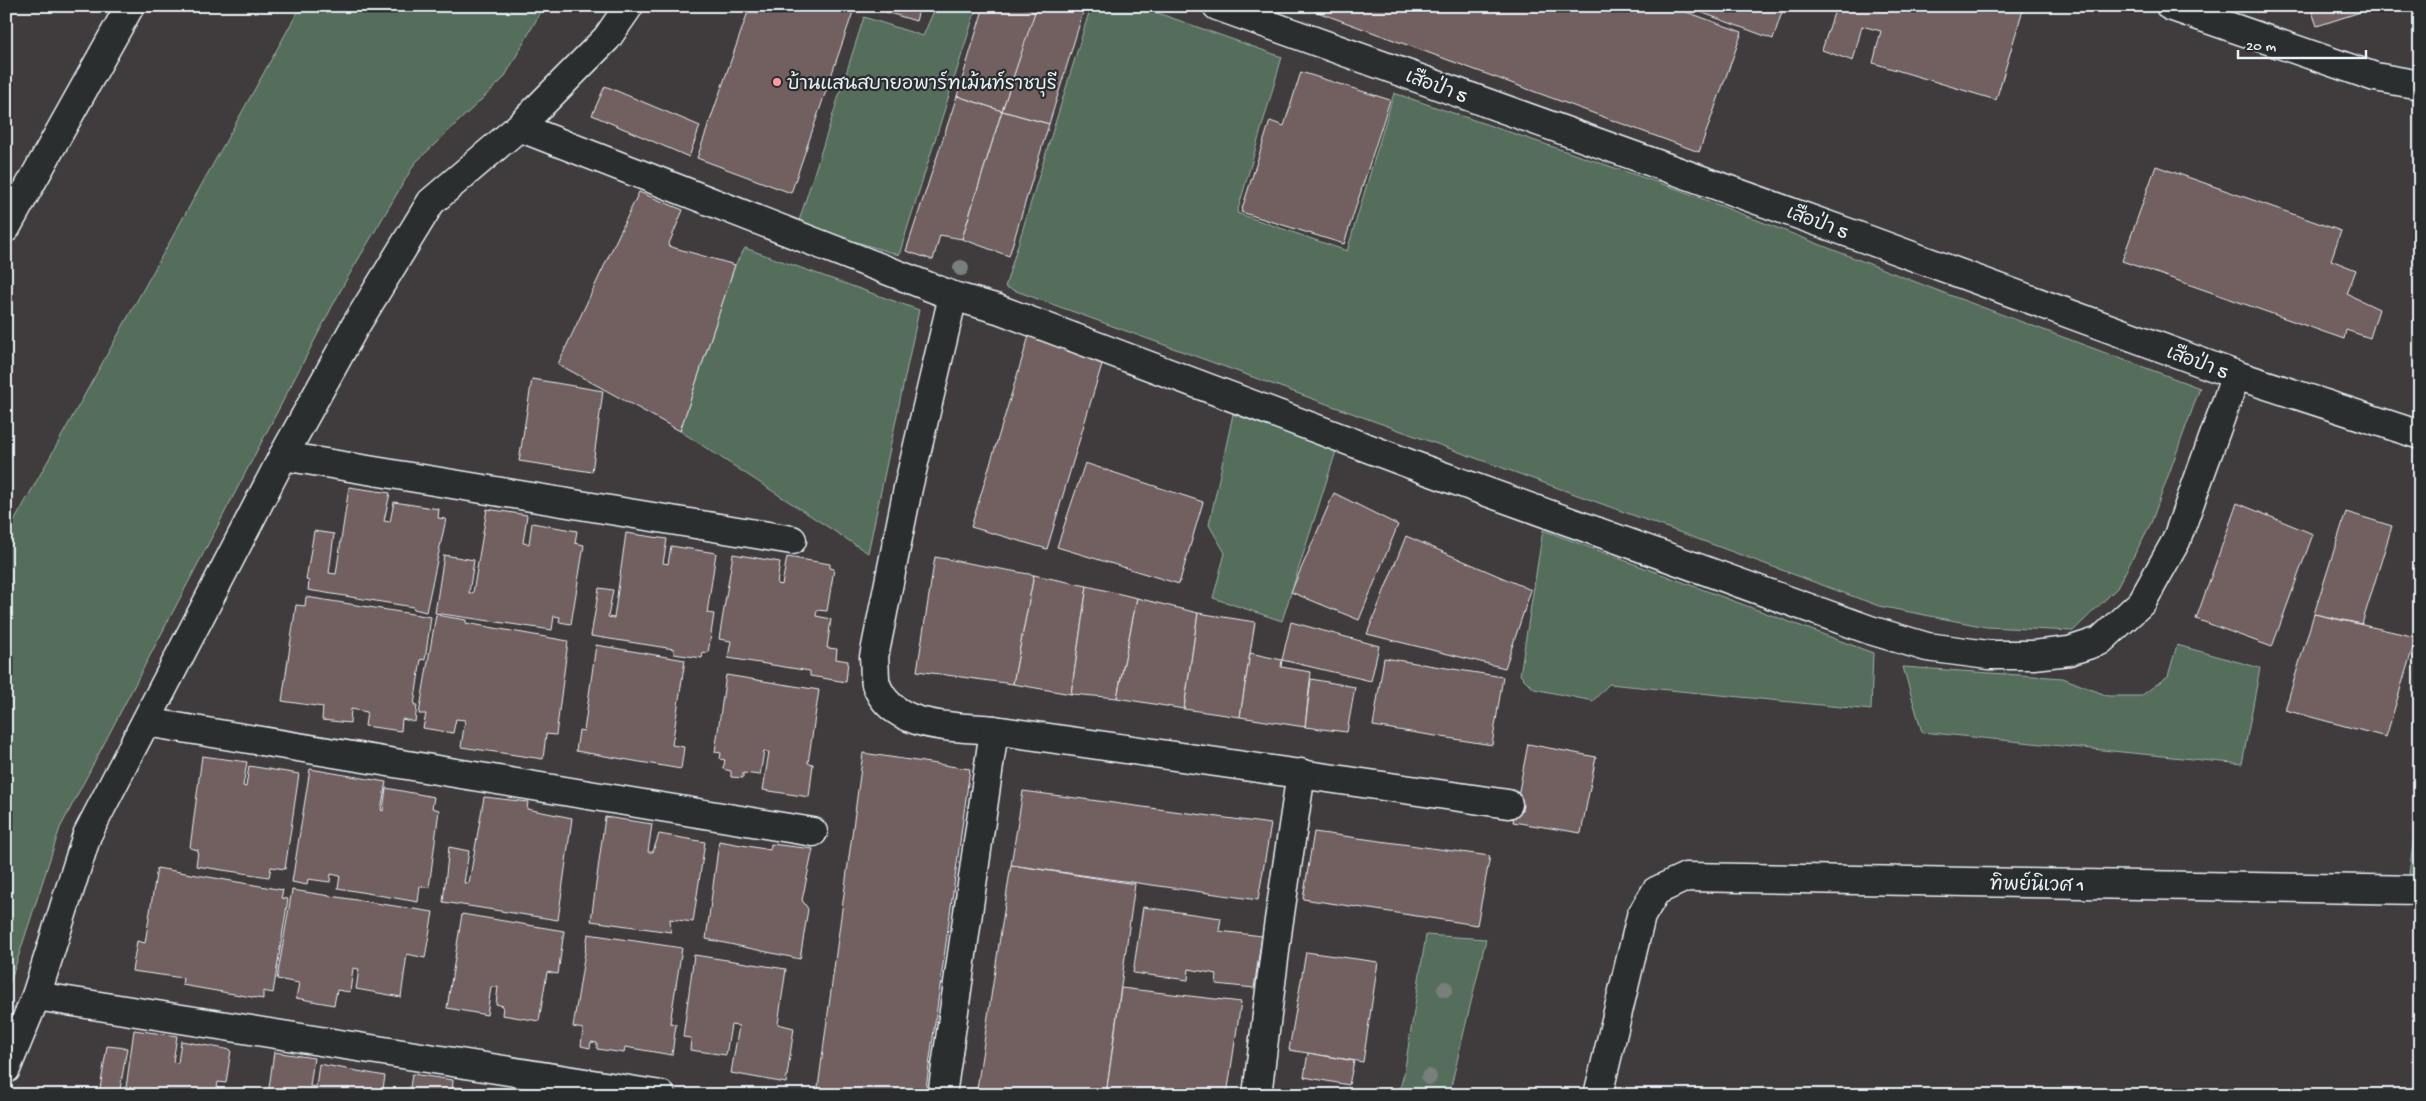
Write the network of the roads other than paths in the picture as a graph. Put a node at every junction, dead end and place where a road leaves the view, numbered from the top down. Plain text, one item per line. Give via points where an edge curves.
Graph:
1 (130, 6) edge
2 (629, 6) edge
3 (1217, 6) edge
4 (2170, 6) edge
5 (2420, 85) edge
6 (519, 127) junction
7 (6, 228) edge
8 (953, 296) junction
9 (2236, 375) junction
10 (2420, 435) edge
11 (283, 456) junction
12 (792, 540) dead end
13 (146, 722) junction
14 (994, 730) junction
15 (1301, 774) junction
16 (1508, 804) dead end
17 (813, 832) dead end
18 (2420, 890) edge
19 (36, 996) junction
20 (6, 1069) edge
21 (660, 1095) edge
22 (942, 1095) edge
23 (1257, 1095) edge
24 (1598, 1095) edge

1 - 7 street
2 - 6 street via 607,38
3 - 9 street, เสือป่า 5
4 - 5 street via 2375,77
6 - 8 street
6 - 11 street via 431,202 354,328
8 - 9 street via 998,309 1435,473 1870,630 1927,647 1988,655 2069,651 2100,641 2142,602 2176,541
8 - 14 street via 892,564 874,657 876,684 890,706 919,722
9 - 10 street, เสือป่า 5
11 - 12 street
11 - 13 street
13 - 17 street
13 - 19 street via 87,835
14 - 15 street
14 - 22 street
15 - 16 street
15 - 23 street
18 - 24 street, ทิพย์นิเวศ 1 via 1686,877 1656,891 1641,916
19 - 20 street
19 - 21 street

